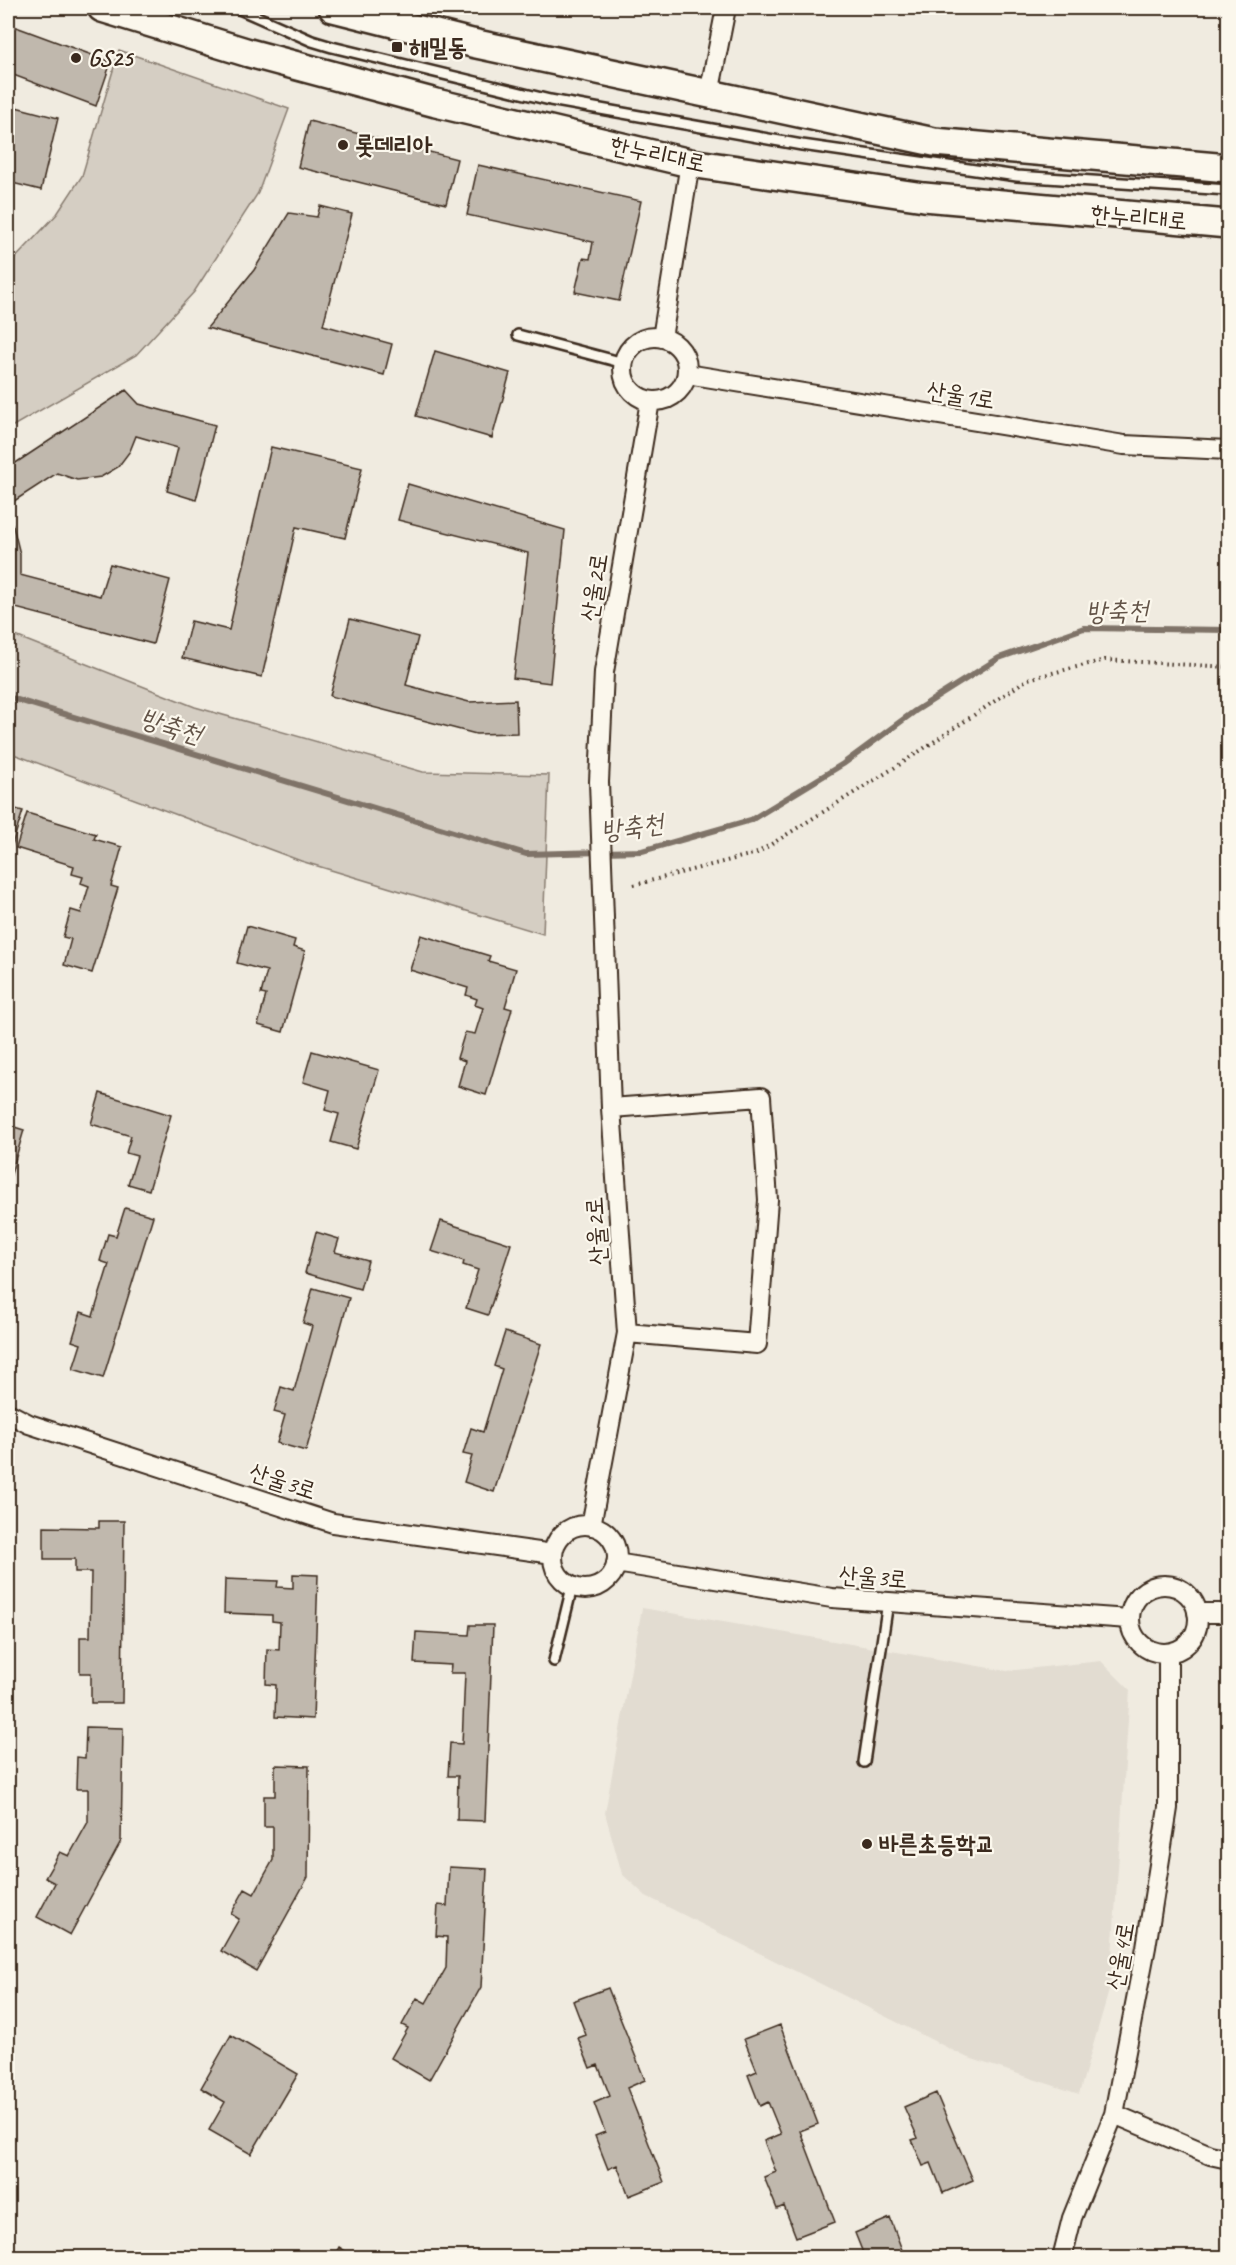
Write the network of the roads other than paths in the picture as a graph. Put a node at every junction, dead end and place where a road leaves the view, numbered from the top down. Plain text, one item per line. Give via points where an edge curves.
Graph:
1 (102, 8) edge
2 (237, 8) edge
3 (333, 8) edge
4 (726, 8) edge
5 (708, 94) junction
6 (690, 163) junction
7 (1228, 168) edge
8 (1228, 190) edge
9 (1228, 224) edge
10 (519, 335) dead end
11 (662, 338) junction
12 (624, 363) junction
13 (687, 374) junction
14 (650, 401) junction
15 (1228, 450) edge
16 (611, 1108) junction
17 (627, 1333) junction
18 (8, 1413) edge
19 (591, 1526) junction
20 (553, 1554) junction
21 (616, 1563) junction
22 (572, 1587) junction
23 (888, 1602) junction
24 (1197, 1613) junction
25 (1228, 1613) edge
26 (1129, 1619) junction
27 (1168, 1653) junction
28 (554, 1661) dead end
29 (864, 1762) dead end
30 (1114, 2114) junction
31 (1228, 2159) edge
32 (1062, 2258) edge

1 - 6 street, 한누리대로 via 249,53 436,103
2 - 8 lane via 312,41 550,100 802,145 1017,176
3 - 5 street via 472,43
4 - 5 street
5 - 7 street via 934,142
6 - 9 street, 한누리대로 via 924,196
6 - 11 street
10 - 12 lane
11 - 12 street via 643,339 627,353
11 - 13 street via 674,342 681,350 687,359
12 - 14 street via 626,384
13 - 14 street via 672,397
13 - 15 street, 산울1로 via 1124,445
14 - 16 street, 산울2로 via 604,672 599,782
16 - 17 street, 산울2로
16 - 17 street via 761,1097 768,1200 757,1344
17 - 19 street, 산울2로
18 - 20 street, 산울3로 via 29,1424 333,1523
19 - 20 street via 570,1528 561,1535
19 - 21 street via 610,1537
20 - 22 street via 557,1574
21 - 22 street via 602,1585 582,1590
21 - 23 street, 산울3로 via 832,1598
22 - 28 lane
23 - 26 street, 산울3로
23 - 29 lane
24 - 25 street
24 - 26 street via 1185,1592 1163,1584 1142,1592 1134,1600
24 - 27 street via 1191,1641
26 - 27 street via 1139,1644 1149,1651
27 - 30 street, 산울4로 via 1168,1808
30 - 31 street via 1210,2156
30 - 32 street, 산울4로 via 1071,2218

